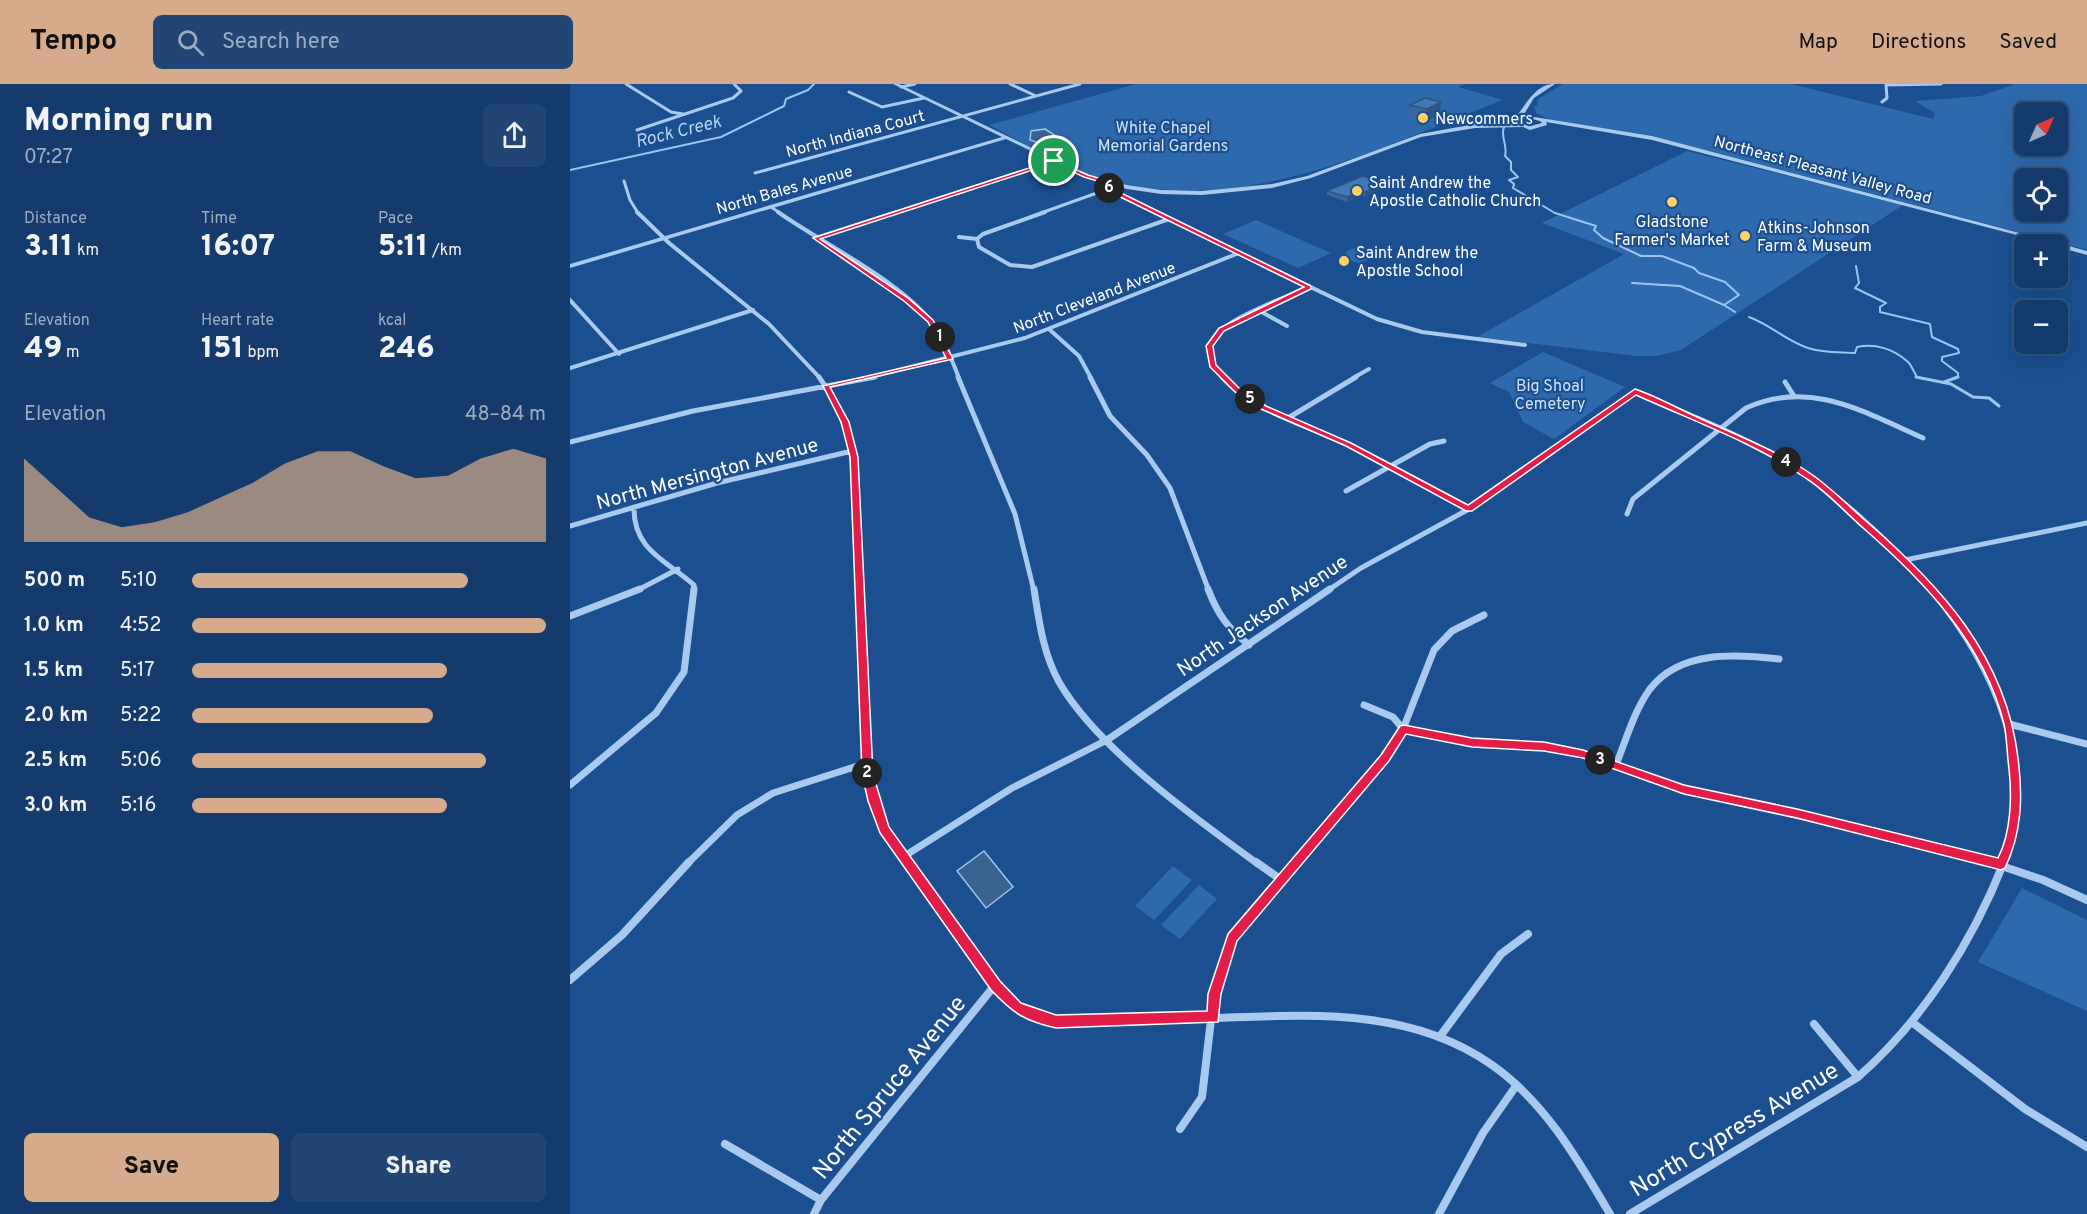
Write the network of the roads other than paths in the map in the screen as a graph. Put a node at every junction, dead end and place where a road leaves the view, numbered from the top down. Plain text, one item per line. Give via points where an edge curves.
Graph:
1 (626, 84) edge
2 (734, 84) edge
3 (915, 84) edge
4 (1010, 84) edge
5 (1080, 84) edge
6 (1550, 84) edge
7 (1884, 84) edge
8 (1941, 84) edge
9 (898, 86) edge
10 (849, 92) dead end
11 (1036, 96) junction
12 (924, 98) junction
13 (1882, 102) dead end
14 (1528, 106) junction
15 (685, 115) junction
16 (961, 116) junction
17 (1517, 119) junction
18 (1540, 119) junction
19 (1490, 125) junction
20 (1521, 126) junction
21 (1540, 127) junction
22 (1582, 127) junction
23 (637, 130) dead end
24 (1005, 138) junction
25 (1054, 161) junction
26 (755, 172) dead end
27 (624, 182) dead end
28 (1116, 185) junction
29 (1108, 189) junction
30 (771, 207) junction
31 (1169, 219) junction
32 (2015, 234) edge
33 (959, 237) dead end
34 (664, 238) junction
35 (816, 238) junction
36 (977, 239) junction
37 (2068, 248) edge
38 (1239, 253) junction
39 (2087, 253) edge
40 (570, 266) edge
41 (1023, 268) junction
42 (1020, 275) dead end
43 (1308, 287) junction
44 (570, 300) edge
45 (753, 310) junction
46 (1258, 310) junction
47 (1287, 326) dead end
48 (1050, 330) junction
49 (1525, 345) dead end
50 (620, 354) junction
51 (950, 359) junction
52 (570, 368) edge
53 (1369, 369) dead end
54 (1785, 382) dead end
55 (826, 386) junction
56 (1635, 392) joint
57 (1794, 396) junction
58 (1288, 418) junction
59 (1718, 430) junction
60 (1923, 438) dead end
61 (1444, 441) dead end
62 (570, 442) edge
63 (852, 451) junction
64 (1389, 466) junction
65 (1346, 491) dead end
66 (634, 507) junction
67 (1469, 509) junction
68 (1627, 514) dead end
69 (2087, 523) edge
70 (570, 526) edge
71 (1905, 560) junction
72 (678, 570) junction
73 (1484, 615) dead end
74 (570, 616) edge
75 (1249, 645) junction
76 (1779, 658) dead end
77 (1364, 705) dead end
78 (2009, 724) junction
79 (1404, 729) junction
80 (1107, 741) junction
81 (2087, 744) edge
82 (867, 763) junction
83 (1616, 765) junction
84 (570, 785) edge
85 (903, 857) junction
86 (2001, 864) junction
87 (1281, 879) junction
88 (2087, 900) edge
89 (1528, 934) dead end
90 (570, 980) edge
91 (995, 985) junction
92 (1213, 1018) junction
93 (1913, 1023) junction
94 (1814, 1024) dead end
95 (1441, 1035) junction
96 (1858, 1077) junction
97 (1516, 1086) junction
98 (1180, 1129) dead end
99 (725, 1144) dead end
100 (2087, 1147) edge
101 (821, 1200) junction
102 (814, 1214) edge
103 (1439, 1214) edge
104 (1610, 1214) edge
105 (1630, 1214) edge

1 - 15 street via 671,112
2 - 15 street via 741,89 740,94
3 - 9 street
4 - 11 street
5 - 11 street, North Indiana Court
6 - 14 street via 1532,97
7 - 8 street
7 - 13 street via 1887,98
9 - 12 street
10 - 12 street via 880,107
11 - 16 street, North Indiana Court
12 - 16 street
14 - 17 street
14 - 18 street
15 - 23 street
16 - 24 street
16 - 26 street, North Indiana Court
17 - 18 street, Northeast Pleasant Valley Road
17 - 19 street, Northeast Pleasant Valley Road
17 - 20 street via 1515,123
18 - 21 street via 1545,124
18 - 22 street, Northeast Pleasant Valley Road
19 - 20 street, Northeast Pleasant Valley Road
19 - 28 street via 1420,136 1309,177 1262,188 1185,193
20 - 21 street, Northeast Pleasant Valley Road
21 - 22 street, Northeast Pleasant Valley Road
22 - 32 street, Northeast Pleasant Valley Road via 1652,138
24 - 25 street
24 - 30 street, North Bales Avenue
25 - 28 street
25 - 35 street
27 - 34 street via 634,208
28 - 29 street
29 - 31 street
29 - 36 street
30 - 34 street, North Bales Avenue
30 - 35 street
31 - 38 street
31 - 41 street via 1042,265
33 - 36 street
34 - 40 street, North Bales Avenue
34 - 45 street
35 - 51 street via 931,321
36 - 41 street via 979,247
37 - 39 street, Northeast Pleasant Valley Road
38 - 43 street
38 - 48 street, North Cleveland Avenue
41 - 42 street
43 - 46 street
43 - 49 street via 1392,325
44 - 50 street
45 - 50 street
45 - 55 street
46 - 47 street
46 - 58 street via 1216,334 1209,346 1209,359 1238,391
48 - 51 street, North Cleveland Avenue
48 - 75 street via 1079,356 1110,416 1158,469 1170,488 1217,613
50 - 52 street
51 - 55 street, North Cleveland Avenue
51 - 80 street via 1012,500 1051,664 1074,704
53 - 58 street
54 - 57 street
55 - 62 street, North Cleveland Avenue via 693,411
55 - 63 street via 845,422
56 - 59 street, North Cypress Avenue
56 - 67 street, North Jackson Avenue
57 - 59 street via 1756,402
57 - 60 street via 1851,405
58 - 64 street
59 - 68 street via 1633,499
59 - 71 street, North Cypress Avenue via 1783,460 1811,478
61 - 64 street via 1430,444
63 - 66 street, North Mersington Avenue via 785,465
63 - 82 street
64 - 65 street
64 - 67 street
66 - 70 street, North Mersington Avenue
66 - 72 street via 634,528 647,548
67 - 75 street, North Jackson Avenue via 1361,568
69 - 71 street
71 - 78 street, North Cypress Avenue via 1969,636 1990,674
72 - 74 street
72 - 84 street via 693,585 684,672 656,713
73 - 79 street via 1452,631 1434,650
75 - 80 street, North Jackson Avenue
76 - 83 street via 1727,655 1674,669 1652,687 1640,706
77 - 79 street via 1393,717
78 - 81 street
78 - 86 street, North Cypress Avenue via 2016,803 2009,847
79 - 83 street via 1472,743 1544,746
79 - 87 street via 1385,758
80 - 85 street, North Jackson Avenue via 1011,788
80 - 87 street via 1186,812
82 - 85 street via 873,801 884,829
82 - 90 street via 773,793 737,815 622,935
83 - 86 street via 1684,790
85 - 91 street
86 - 88 street
86 - 93 street, North Cypress Avenue via 1985,906
87 - 92 street via 1232,938 1214,994
89 - 95 street via 1501,954
91 - 92 street via 1017,1008 1056,1022
91 - 101 street, North Spruce Avenue
92 - 95 street via 1363,1016
92 - 98 street via 1202,1097
93 - 96 street, North Cypress Avenue
93 - 100 street via 2025,1109
94 - 96 street, North Cypress Avenue
95 - 97 street
96 - 105 street, North Cypress Avenue
97 - 103 street via 1483,1132
97 - 104 street via 1566,1140
99 - 101 street
101 - 102 street, North Spruce Avenue

